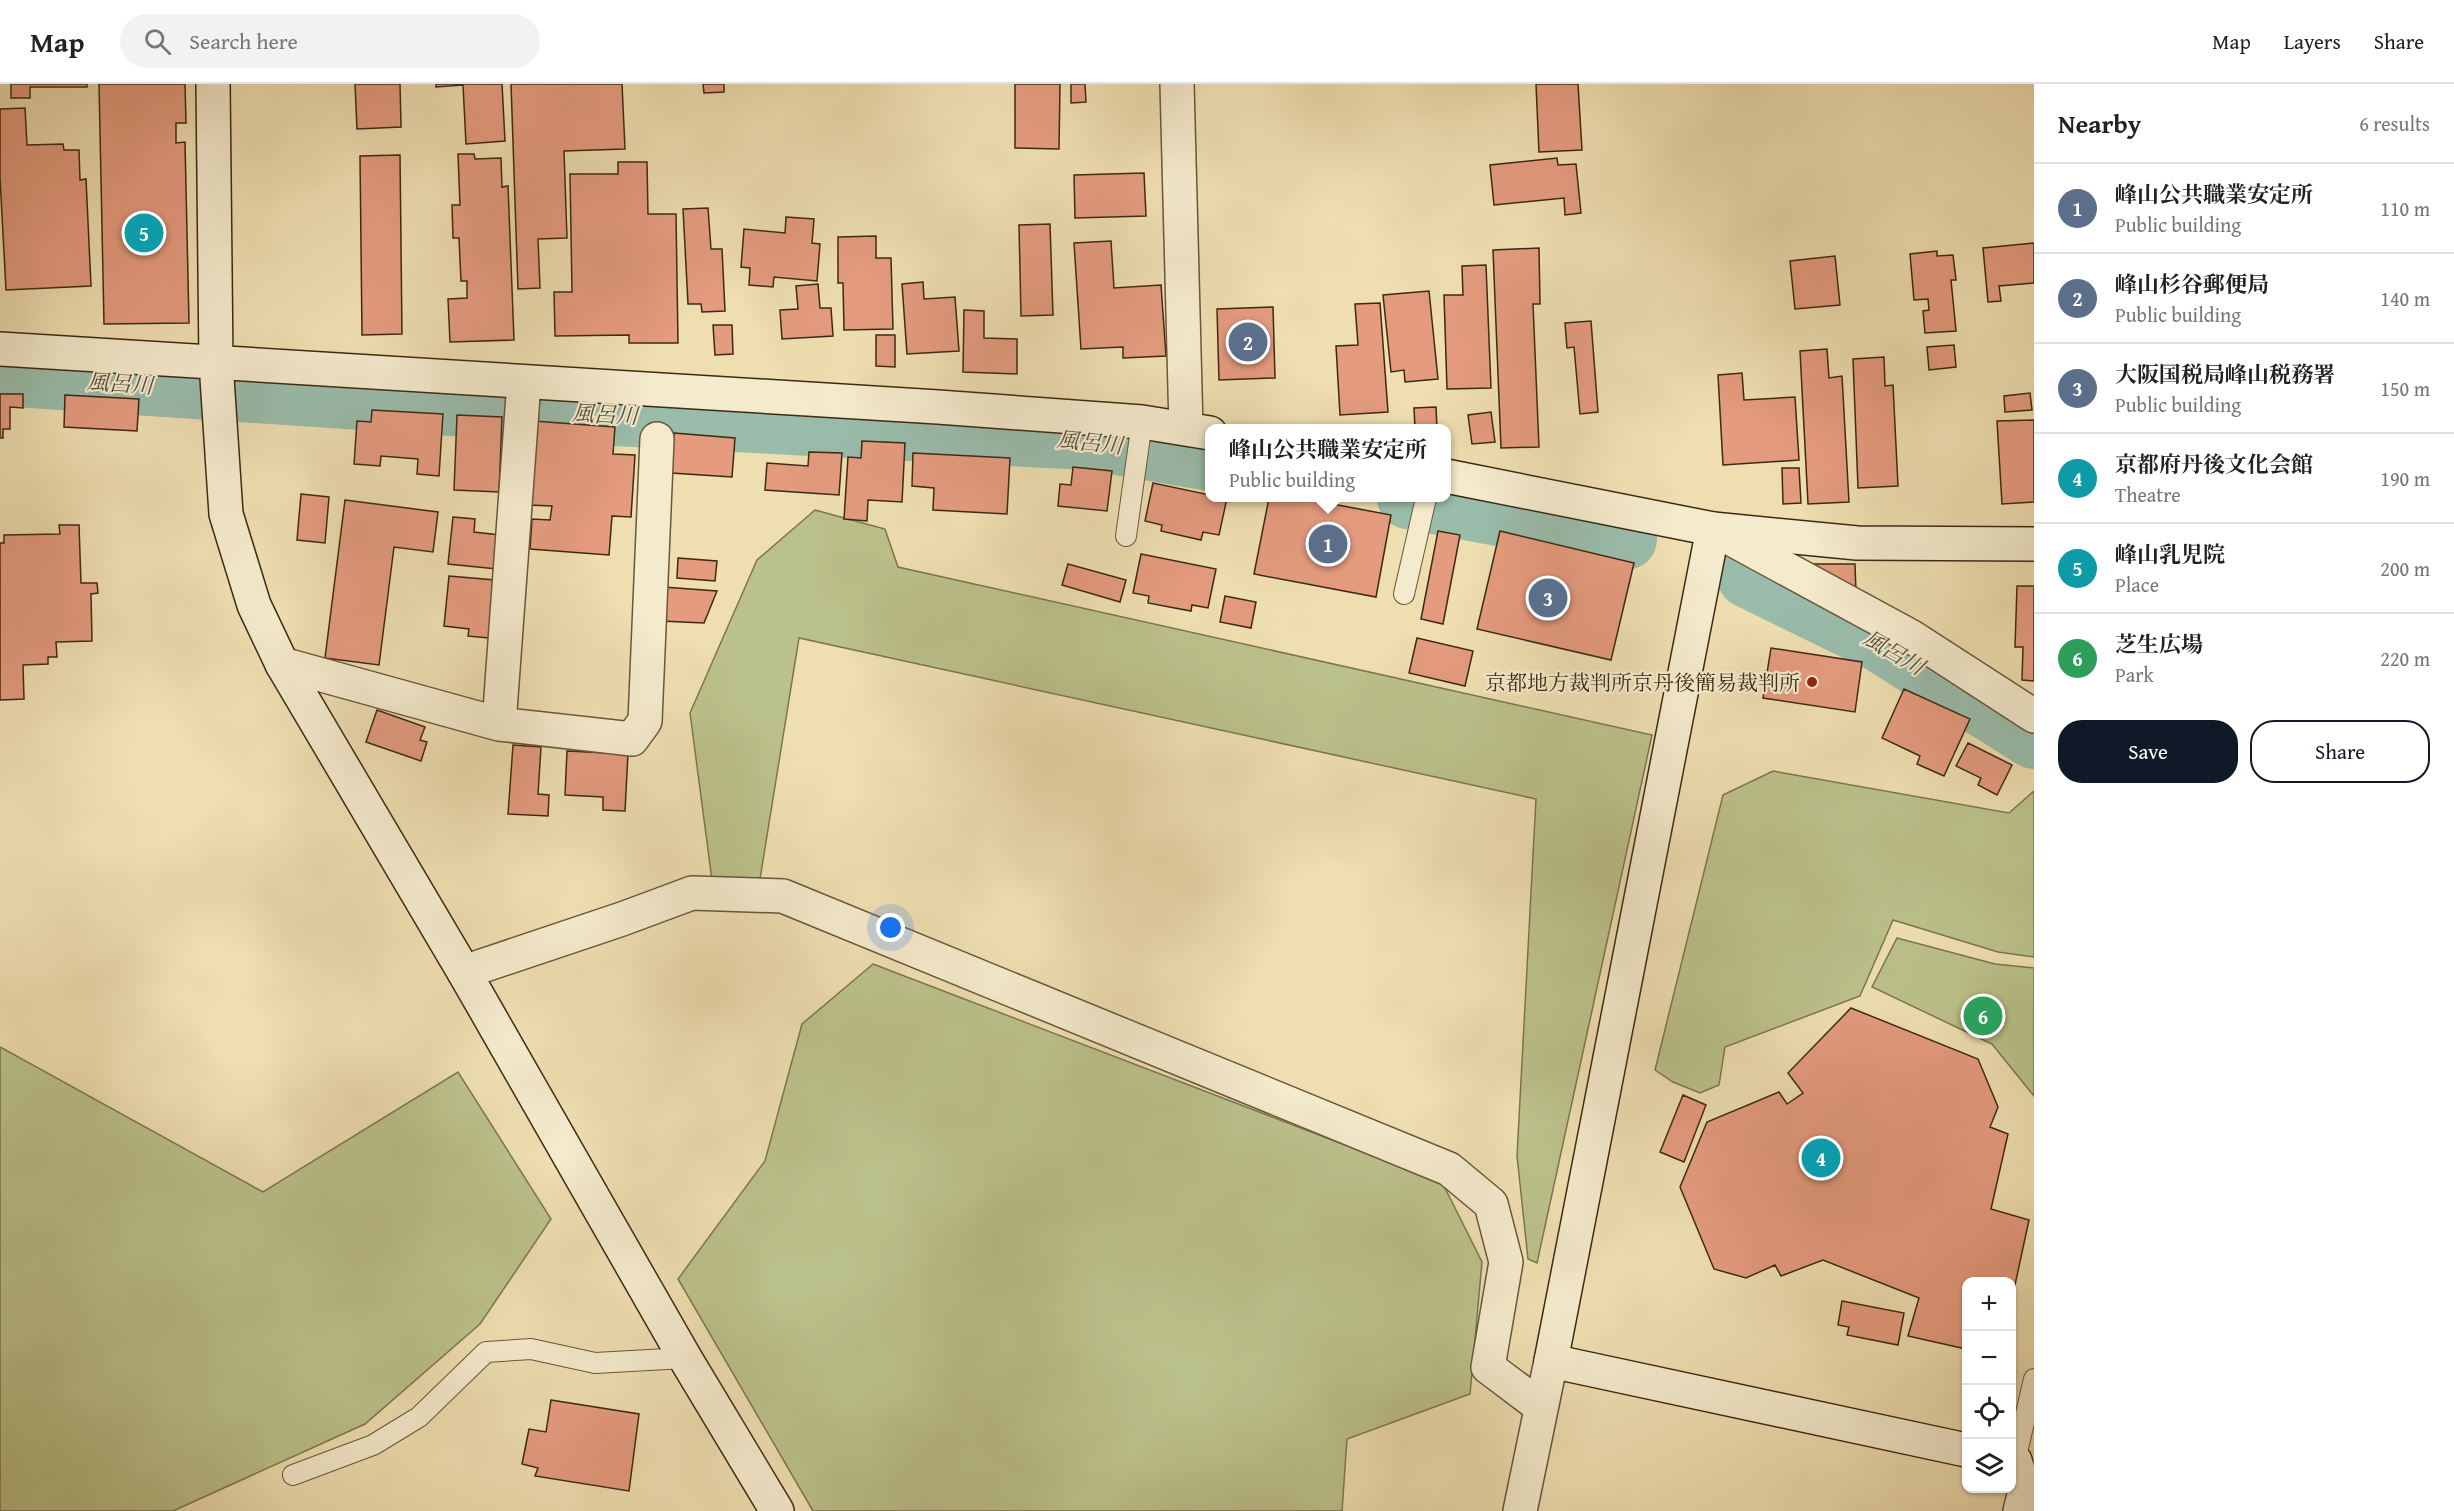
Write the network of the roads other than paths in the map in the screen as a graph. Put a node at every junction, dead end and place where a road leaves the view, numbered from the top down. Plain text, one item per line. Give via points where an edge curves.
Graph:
1 (213, 84) edge
2 (1177, 84) edge
3 (0, 349) edge
4 (216, 363) junction
5 (524, 382) junction
6 (1142, 422) junction
7 (1198, 431) edge
8 (657, 439) dead end
9 (1451, 477) edge
10 (1425, 502) edge
11 (1713, 529) junction
12 (1126, 537) dead end
13 (2034, 544) edge
14 (1404, 594) dead end
15 (282, 664) junction
16 (2034, 716) edge
17 (499, 724) junction
18 (464, 972) junction
19 (685, 1358) junction
20 (1551, 1361) junction
21 (2034, 1378) edge
22 (1541, 1407) junction
23 (2016, 1448) edge
24 (1962, 1449) edge
25 (2016, 1468) edge
26 (293, 1475) dead end
27 (777, 1511) edge
28 (1520, 1511) edge
29 (2020, 1511) edge

1 - 4 street
2 - 7 street
3 - 4 street
4 - 5 street
4 - 15 street via 226,514 254,605
5 - 6 street
5 - 17 street
6 - 7 street
6 - 12 lane
8 - 17 street via 645,721 632,739
9 - 11 street
10 - 14 lane
11 - 13 street via 1857,543
11 - 16 street via 1912,637
11 - 20 street
15 - 17 street
15 - 18 street
18 - 19 street
18 - 22 street via 692,893 783,896 1449,1169 1491,1204 1506,1262 1488,1367
19 - 26 lane via 595,1363 531,1350 486,1352 419,1417 373,1445
19 - 27 street
20 - 22 street
20 - 24 street
21 - 23 lane
22 - 28 street
25 - 29 street via 2025,1491

